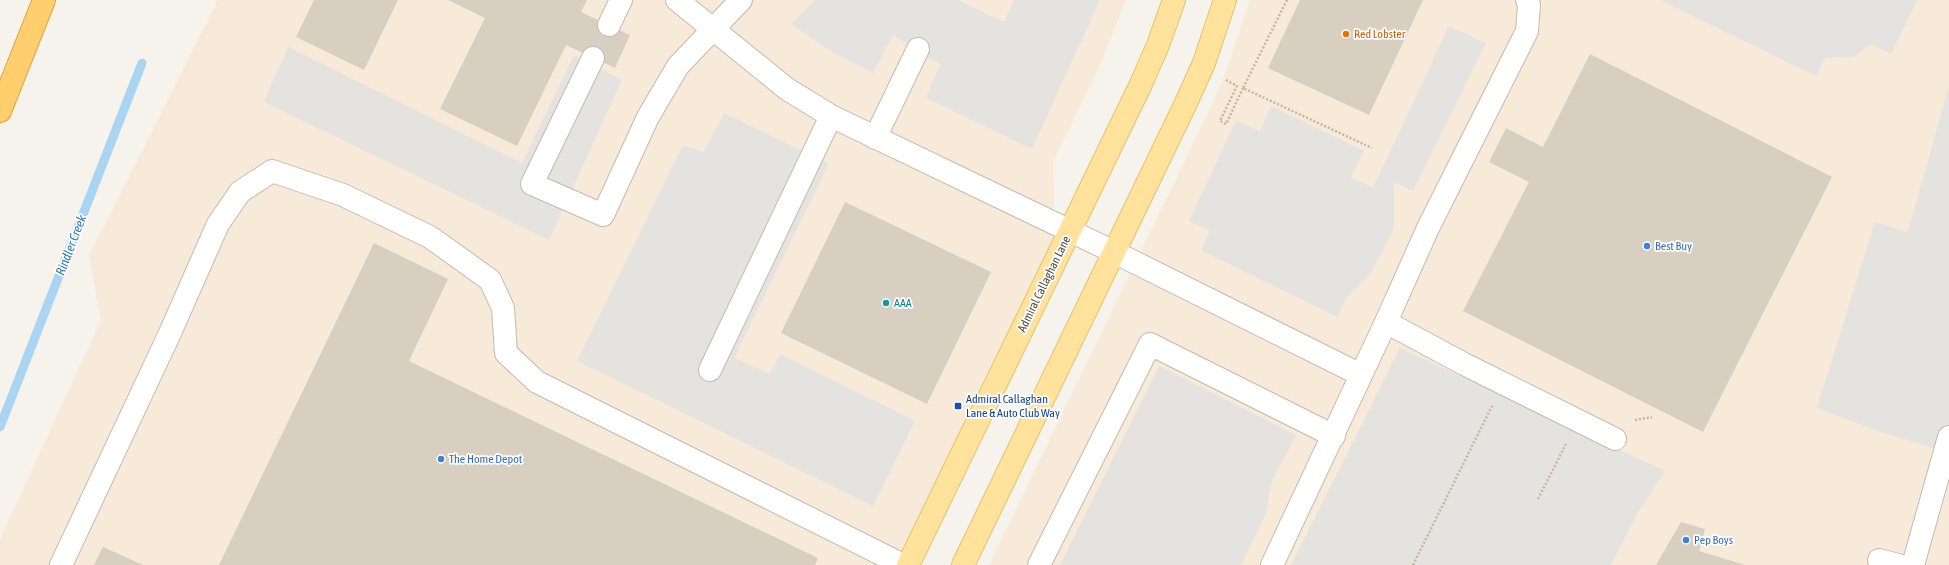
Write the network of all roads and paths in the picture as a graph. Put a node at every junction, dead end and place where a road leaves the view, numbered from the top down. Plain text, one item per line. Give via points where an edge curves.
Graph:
1 (41, 0) edge
2 (44, 0) edge
3 (621, 0) edge
4 (677, 0) edge
5 (741, 0) edge
6 (1174, 0) edge
7 (1225, 0) edge
8 (1287, 0) edge
9 (1527, 0) edge
10 (609, 25) tunnel mouth
11 (713, 28) junction
12 (918, 49) dead end
13 (593, 58) tunnel mouth
14 (1225, 79) dead end
15 (0, 82) edge
16 (1243, 88) junction
17 (0, 111) edge
18 (831, 116) junction
19 (875, 138) junction
20 (1372, 148) dead end
21 (1069, 230) junction
22 (1114, 252) junction
23 (1386, 322) junction
24 (710, 370) dead end
25 (1361, 375) junction
26 (1503, 384) junction
27 (1578, 421) junction
28 (1334, 436) junction
29 (1949, 437) edge
30 (1615, 439) dead end
31 (1942, 484) edge
32 (1538, 499) dead end
33 (61, 565) edge
34 (903, 565) edge
35 (908, 565) edge
36 (963, 565) edge
37 (1039, 565) edge
38 (1272, 565) edge
39 (1413, 565) edge
40 (1913, 565) edge

1 - 15 highway
2 - 17 highway
3 - 10 lane
4 - 11 lane
5 - 11 lane
6 - 21 main road, Admiral Callaghan Lane via 1141,84
7 - 22 main road via 1204,63 1186,105
8 - 16 path
9 - 23 lane via 1527,31 1428,228
11 - 13 lane via 678,66 648,117 603,215 532,184
11 - 18 lane via 787,89
12 - 19 lane
14 - 16 path via 1237,86 1220,121 1226,124
16 - 20 path
18 - 19 lane
18 - 24 lane
19 - 21 lane
21 - 22 lane
21 - 35 main road, Admiral Callaghan Lane
22 - 25 lane
22 - 36 main road
23 - 25 lane
23 - 26 lane
25 - 28 lane
26 - 27 lane
26 - 39 path
27 - 30 lane
27 - 32 path
28 - 37 lane via 1150,344
28 - 38 lane
29 - 31 lane
31 - 40 lane
33 - 34 lane via 218,224 240,192 272,171 343,195 430,237 490,280 503,308 506,352 537,382

